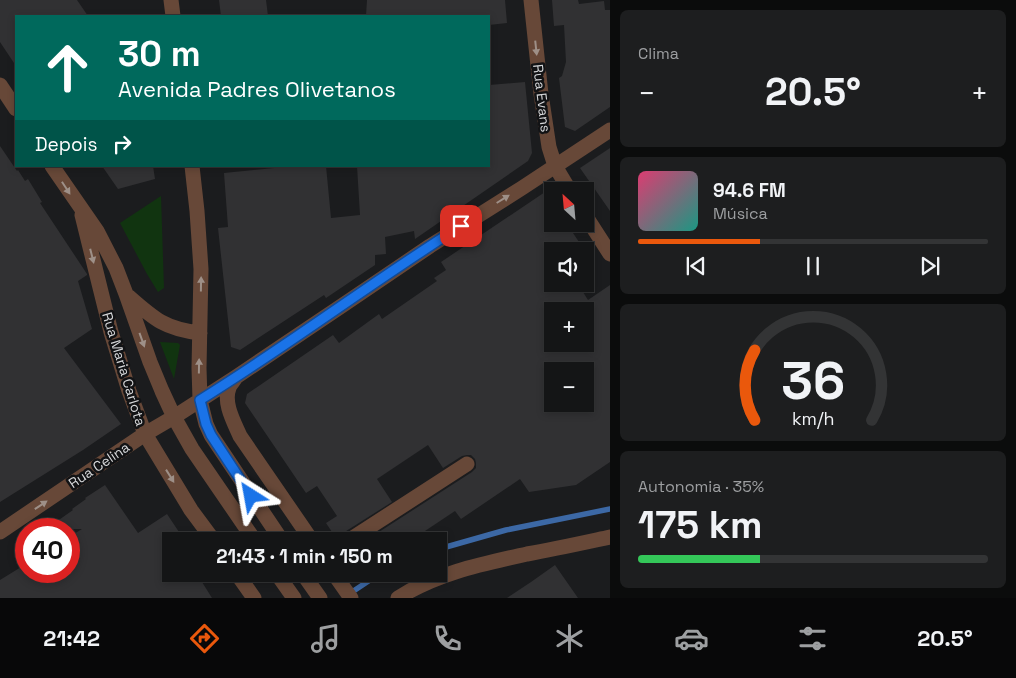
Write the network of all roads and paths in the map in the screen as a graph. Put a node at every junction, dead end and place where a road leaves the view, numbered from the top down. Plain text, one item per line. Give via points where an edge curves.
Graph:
1 (171, 0) edge
2 (531, 0) edge
3 (173, 15) edge
4 (0, 86) edge
5 (15, 108) edge
6 (610, 130) edge
7 (555, 166) junction
8 (53, 167) edge
9 (192, 167) edge
10 (565, 182) edge
11 (80, 209) junction
12 (594, 229) edge
13 (610, 254) edge
14 (126, 294) junction
15 (200, 333) junction
16 (236, 377) junction
17 (200, 400) junction
18 (174, 417) junction
19 (145, 434) junction
20 (467, 464) dead end
21 (0, 532) edge
22 (207, 532) edge
23 (249, 532) edge
24 (276, 532) edge
25 (306, 532) edge
26 (362, 532) edge
27 (610, 537) edge
28 (243, 582) edge
29 (283, 582) edge
30 (309, 582) edge
31 (340, 582) edge
32 (253, 596) edge
33 (294, 598) edge
34 (320, 598) edge
35 (351, 598) edge
36 (398, 598) edge

1 - 3 street
2 -> 7 street, Rua Evans via 541,94
4 - 5 street
6 - 7 street, Rua Celina
7 - 10 street, Rua Evans
16 -> 7 street, Rua Celina
8 -> 11 street, Rua Maria Carlota
15 -> 9 street via 201,269
11 - 14 street, Rua Maria Carlota via 105,245
11 -> 19 street, Rua Maria Carlota via 111,332
12 - 13 street
14 - 15 street via 158,321
14 -> 18 street, Rua Maria Carlota
17 -> 15 street
16 - 17 street, Rua Celina
16 - 25 street via 228,389 227,402 232,419 240,436
17 - 18 street, Rua Celina
17 - 24 street via 211,435
18 - 19 street, Rua Celina
18 - 23 street, Rua Maria Carlota
21 -> 19 street, Rua Celina
19 -> 22 street, Rua Maria Carlota
20 - 26 street
27 - 36 street via 488,562 445,575
28 - 32 street
29 - 33 street
30 - 34 street
31 - 35 street

